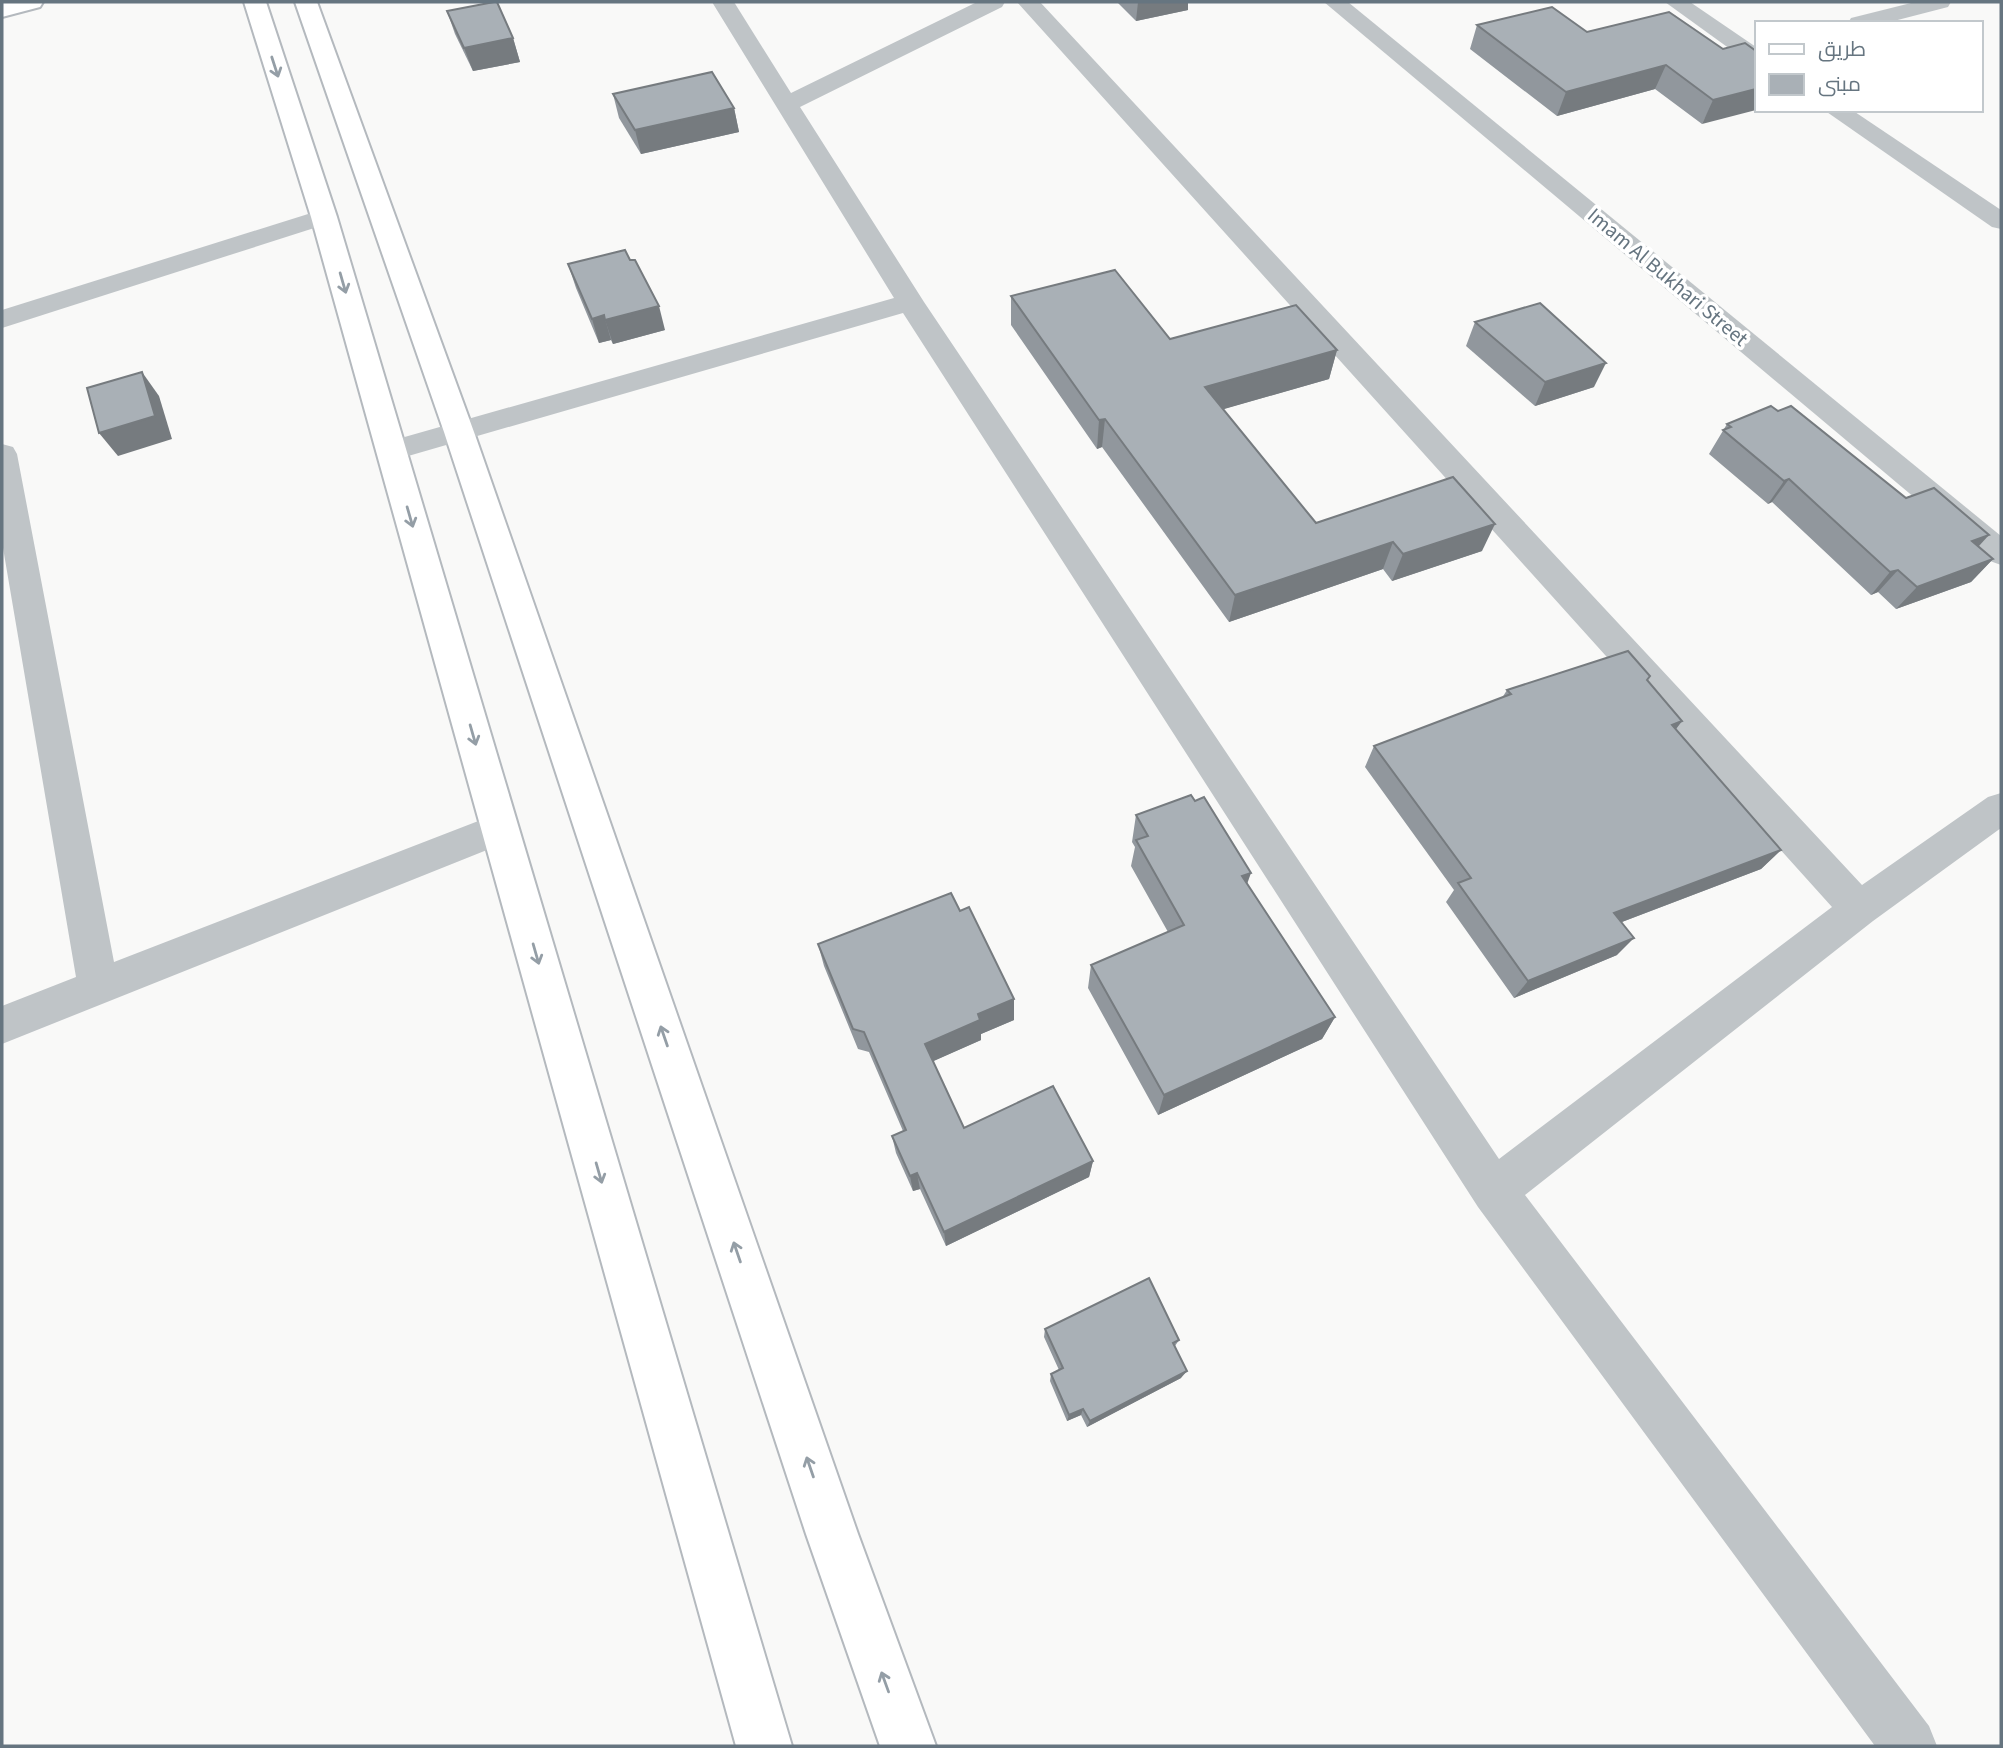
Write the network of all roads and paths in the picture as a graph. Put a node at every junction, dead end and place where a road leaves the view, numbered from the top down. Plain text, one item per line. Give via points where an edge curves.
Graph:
1 (32, 2) edge
2 (255, 2) edge
3 (306, 2) edge
4 (723, 2) edge
5 (993, 2) edge
6 (1028, 2) edge
7 (1335, 2) edge
8 (1676, 2) edge
9 (1940, 2) edge
10 (2, 10) edge
11 (1867, 21) edge
12 (1754, 53) edge
13 (789, 103) junction
14 (1839, 112) edge
15 (324, 217) junction
16 (2001, 221) edge
17 (910, 302) junction
18 (2, 319) edge
19 (459, 432) junction
20 (391, 451) junction
21 (2, 454) edge
22 (2001, 553) edge
23 (2001, 808) edge
24 (499, 829) junction
25 (1859, 909) junction
26 (98, 986) junction
27 (2, 1025) edge
28 (1494, 1191) junction
29 (764, 1746) edge
30 (908, 1746) edge
31 (1909, 1746) edge

1 - 10 main road
2 -> 15 main road
3 - 19 main road
4 - 13 street
5 - 13 street
6 - 25 street
7 - 22 street, Imam Al Bukhari Street
8 - 12 street
9 - 11 street
13 - 17 street
14 - 16 street
15 - 18 street
15 -> 20 main road
17 - 19 street
17 - 28 street
19 - 20 street
30 -> 19 main road
20 -> 24 main road
21 - 26 street
23 - 25 street
24 - 26 street
24 -> 29 main road
25 - 28 street
26 - 27 street
28 - 31 street

